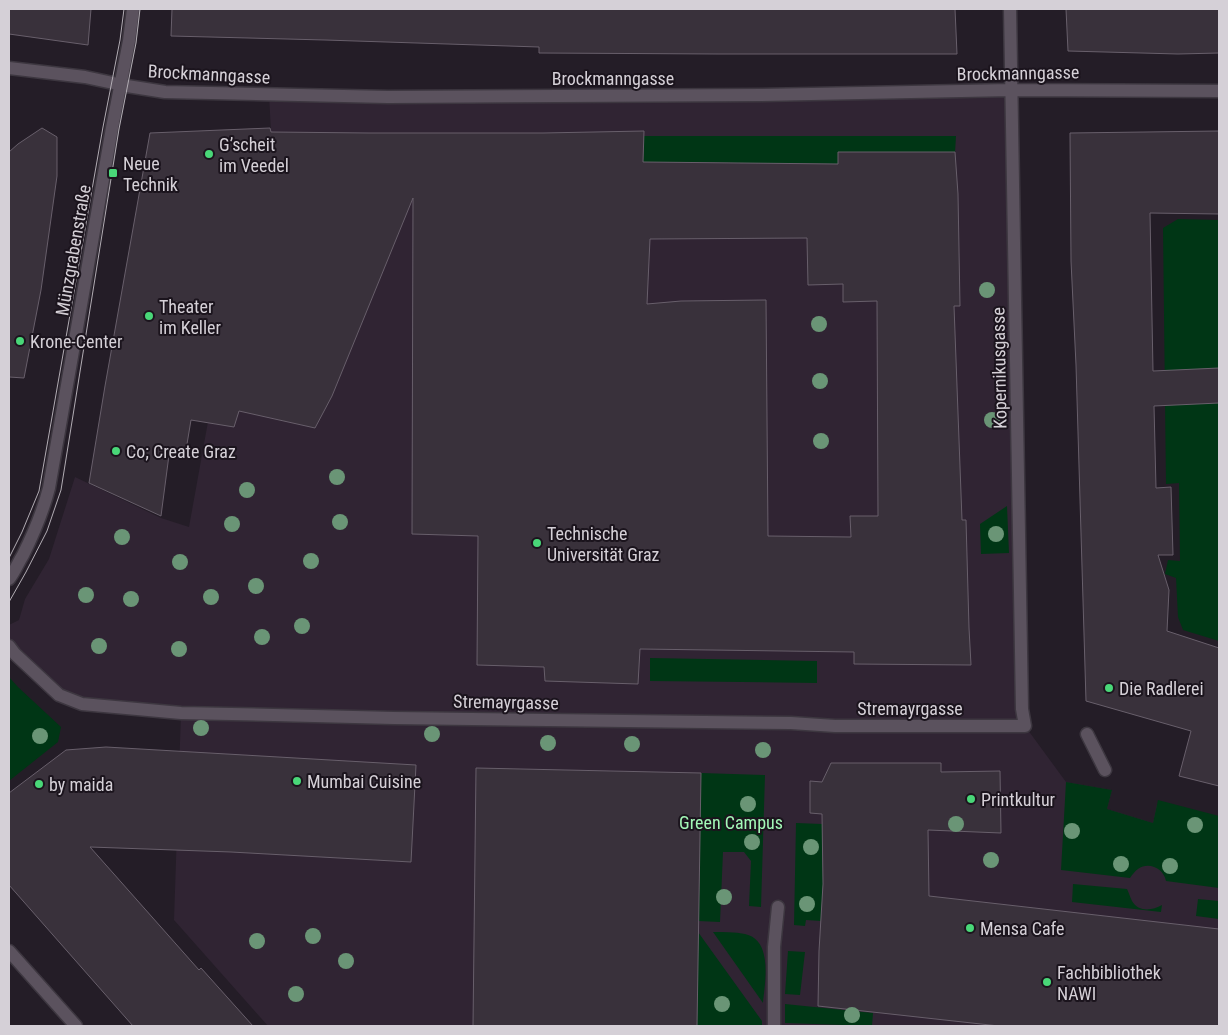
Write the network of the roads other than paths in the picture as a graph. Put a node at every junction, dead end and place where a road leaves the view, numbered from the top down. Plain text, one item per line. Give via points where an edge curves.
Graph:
1 (133, 9) edge
2 (1010, 9) edge
3 (9, 68) edge
4 (121, 84) junction
5 (1011, 90) junction
6 (1219, 91) edge
7 (9, 579) edge
8 (9, 646) edge
9 (1025, 726) joint
10 (1087, 734) dead end
11 (1105, 770) dead end
12 (778, 908) dead end
13 (9, 951) edge
14 (76, 1026) edge
15 (774, 1026) edge

1 - 4 street, Münzgrabenstraße
2 - 5 street, Kopernikusgasse
3 - 4 street, Brockmanngasse
4 - 5 street, Brockmanngasse via 165,92 388,98
4 - 7 street, Münzgrabenstraße via 49,488 31,539
5 - 6 street, Brockmanngasse
5 - 9 street, Kopernikusgasse via 1022,709
8 - 9 street, Stremayrgasse via 59,695 82,704 181,713 835,726
10 - 11 street
12 - 15 street via 774,947
13 - 14 street

